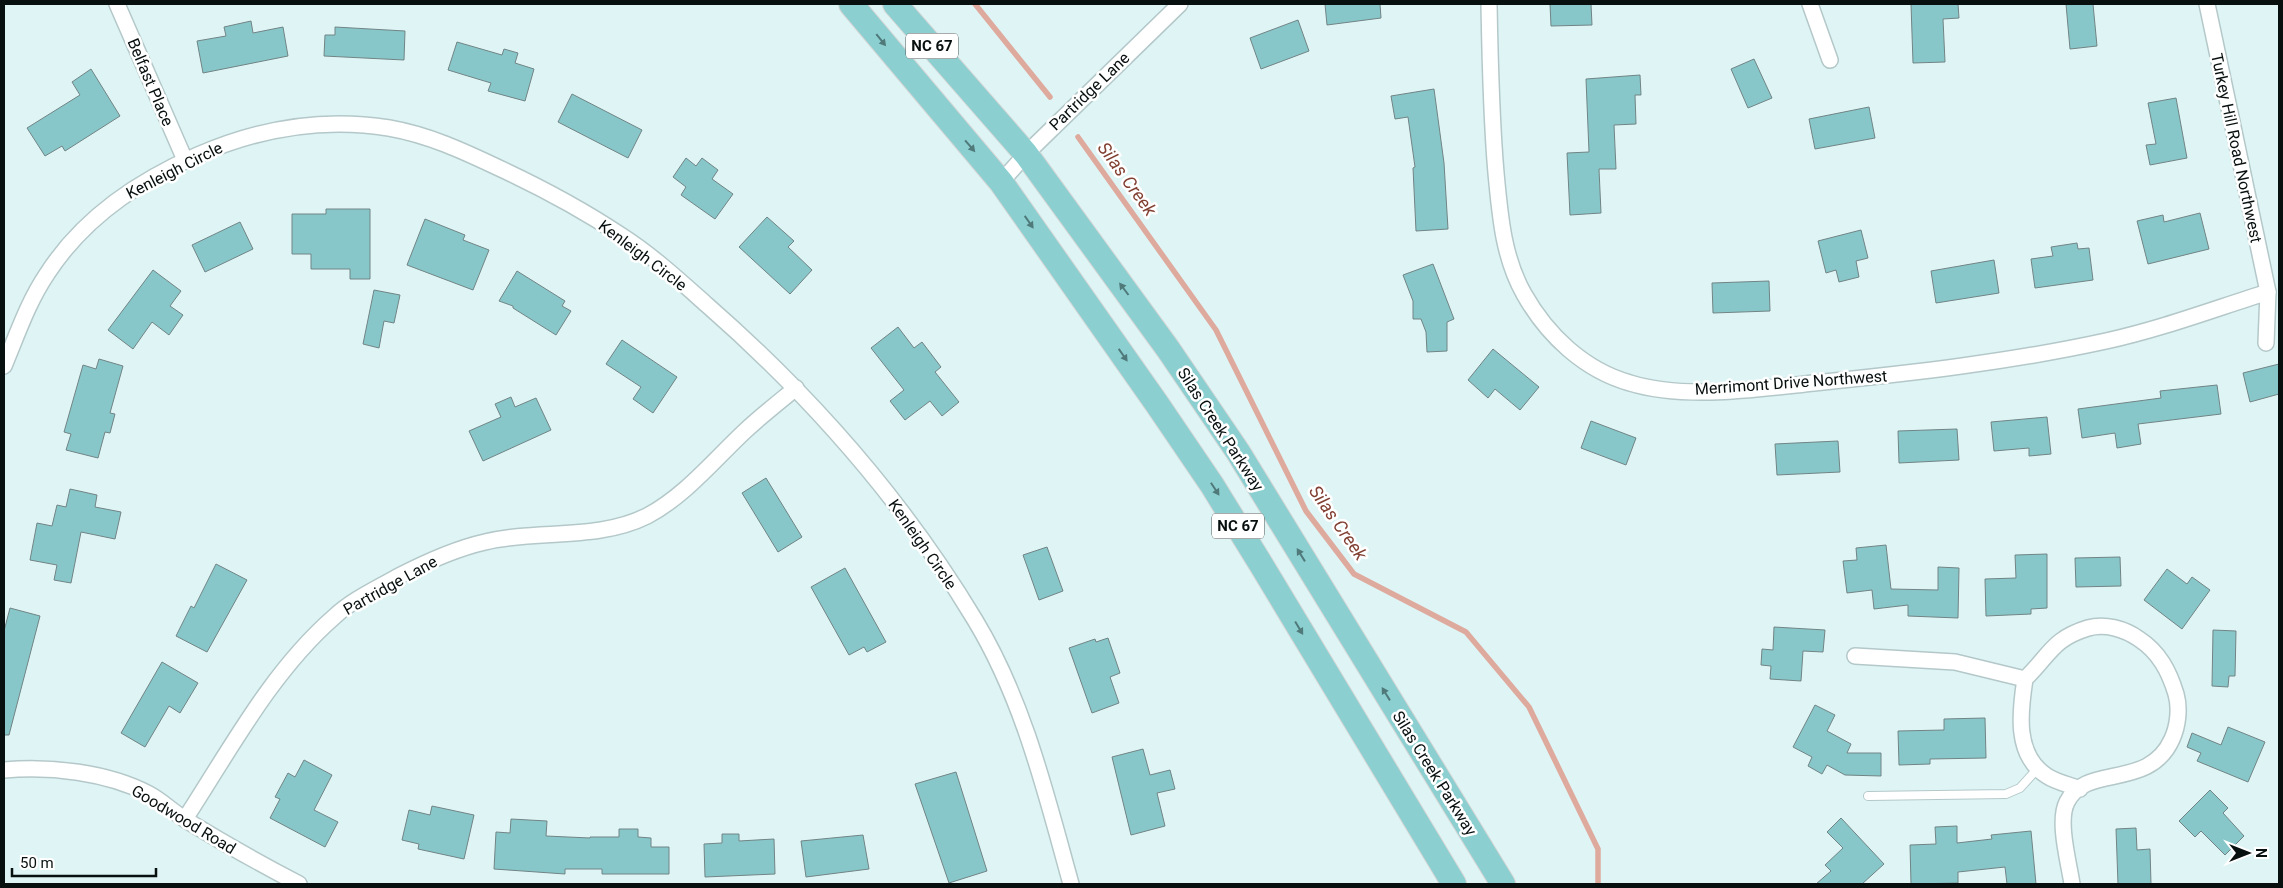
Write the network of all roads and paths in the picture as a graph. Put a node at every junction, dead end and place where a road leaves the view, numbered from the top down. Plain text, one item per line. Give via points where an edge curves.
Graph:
1 (117, 4) edge
2 (851, 4) edge
3 (895, 4) edge
4 (1180, 4) edge
5 (1488, 4) edge
6 (1810, 4) edge
7 (2207, 4) edge
8 (1830, 60) dead end
9 (1026, 154) junction
10 (185, 160) junction
11 (1001, 182) junction
12 (2268, 292) junction
13 (2266, 343) dead end
14 (4, 366) edge
15 (796, 388) junction
16 (1855, 656) dead end
17 (2024, 678) junction
18 (2038, 768) junction
19 (4, 770) edge
20 (2080, 788) junction
21 (1868, 796) dead end
22 (185, 819) junction
23 (299, 884) edge
24 (1071, 884) edge
25 (1454, 884) edge
26 (1503, 884) edge
27 (2072, 884) edge

1 - 10 street, Belfast Place
2 -> 11 main road, NC 67
3 - 9 main road, Silas Creek Parkway / NC 67
4 - 9 street, Partridge Lane
5 - 12 street, Merrimont Drive Northwest via 1498,195 1512,271 1540,318 1563,344 1582,361 1614,378 1665,389 1709,391 1910,373 2023,357 2109,340
6 - 8 street
7 - 12 street, Turkey Hill Road Northwest
9 - 11 street, Partridge Lane
26 -> 9 main road, Silas Creek Parkway / NC 67 via 1238,452 1168,349
10 - 14 street, Kenleigh Circle via 117,199 66,247 33,298
10 - 15 street, Kenleigh Circle via 233,140 310,124 388,128 448,144 527,181 625,238 746,339
11 -> 25 main road, NC 67 via 1212,485
12 - 13 street
15 - 22 street, Partridge Lane via 668,502 647,516 598,530 509,537 475,545 410,571 335,615 310,640 266,695
15 - 24 street, Kenleigh Circle via 875,478 975,621 996,659 1020,716
16 - 17 street via 1956,662
17 - 18 street via 2020,710 2024,745
17 - 20 street via 2043,662 2058,641 2091,627 2108,627 2133,635 2148,645 2160,658 2172,681 2178,716 2174,734 2162,756 2132,774 2097,780
18 - 20 street via 2048,776
18 - 21 lane via 2020,788 2006,794
19 - 22 street, Goodwood Road via 56,770 125,784 148,794
20 - 27 street via 2068,800 2063,816
22 - 23 street, Goodwood Road

